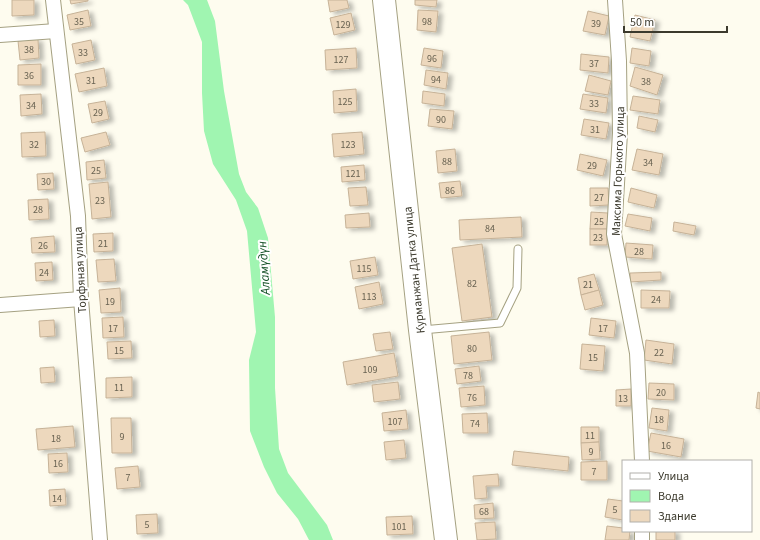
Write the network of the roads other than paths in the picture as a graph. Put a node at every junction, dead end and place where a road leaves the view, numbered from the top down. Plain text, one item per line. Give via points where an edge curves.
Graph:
1 (53, 0) edge
2 (384, 0) edge
3 (615, 0) edge
4 (56, 31) junction
5 (0, 35) edge
6 (518, 249) dead end
7 (81, 298) junction
8 (0, 305) edge
9 (420, 330) junction
10 (642, 460) edge
11 (100, 540) edge
12 (446, 540) edge

1 - 4 street, Торфяная улица
2 - 9 main road, Курманжан Датка улица
3 - 10 street, Максима Горького улица via 620,133 614,234 637,353
4 - 5 street
4 - 7 street, Торфяная улица via 78,216
6 - 9 lane via 517,288 500,323
7 - 8 street
7 - 11 street, Торфяная улица
9 - 12 main road, Курманжан Датка улица

